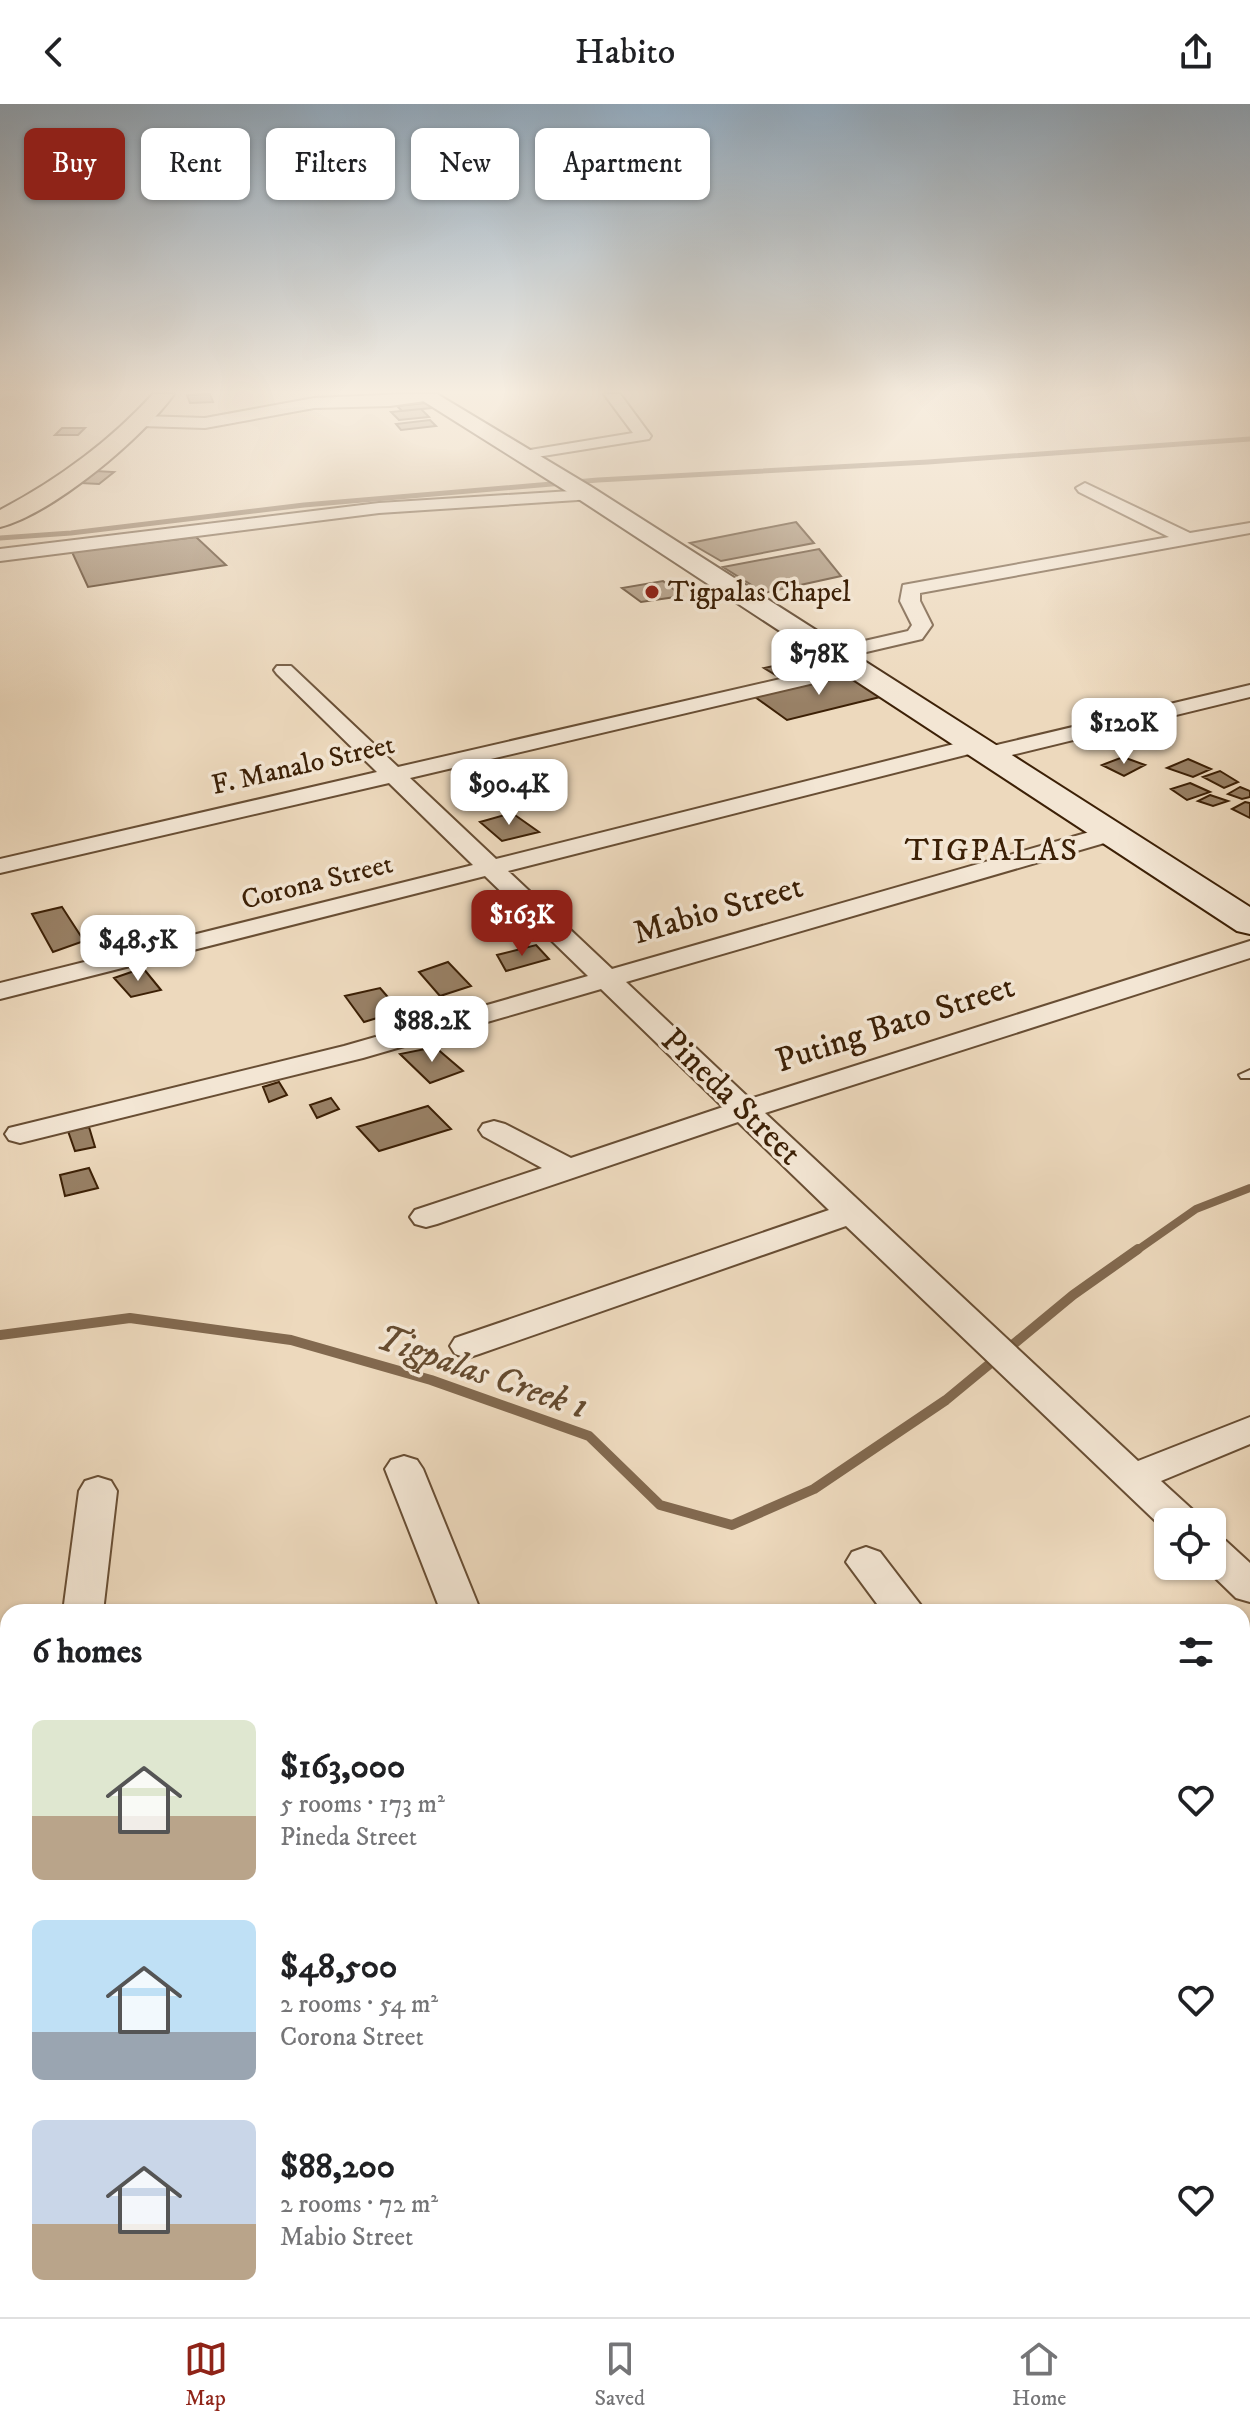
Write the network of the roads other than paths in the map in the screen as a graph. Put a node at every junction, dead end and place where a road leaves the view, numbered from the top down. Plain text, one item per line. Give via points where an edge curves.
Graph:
1 (38, 497) edge
2 (526, 497) edge
3 (591, 497) edge
4 (1104, 497) edge
5 (7, 517) edge
6 (1250, 528) edge
7 (1189, 540) junction
8 (0, 555) edge
9 (843, 661) junction
10 (284, 670) dead end
11 (1250, 691) edge
12 (1223, 697) junction
13 (1250, 708) edge
14 (980, 750) junction
15 (393, 774) junction
16 (1109, 834) junction
17 (0, 866) edge
18 (491, 869) junction
19 (1250, 923) edge
20 (1250, 949) edge
21 (609, 979) junction
22 (0, 991) edge
23 (744, 1110) junction
24 (494, 1130) dead end
25 (20, 1134) dead end
26 (568, 1169) junction
27 (852, 1213) junction
28 (426, 1217) dead end
29 (467, 1346) dead end
30 (1250, 1430) edge
31 (404, 1469) dead end
32 (1134, 1477) junction
33 (98, 1491) dead end
34 (1166, 1508) edge
35 (866, 1562) dead end
36 (1226, 1564) edge
37 (1250, 1587) edge
38 (84, 1604) edge
39 (458, 1604) edge
40 (900, 1604) edge

1 - 5 highway
2 - 8 street via 379,508
3 - 9 main road
4 - 7 street
6 - 7 street
7 - 9 street, F. Manalo Street via 910,589 922,625 915,635
9 - 14 main road
9 - 15 street, F. Manalo Street
10 - 15 street, Pineda Street
11 - 12 street, Corona Street
12 - 13 street
12 - 14 street, Corona Street
14 - 16 main road
14 - 18 street, Corona Street
15 - 17 street, F. Manalo Street
15 - 18 street, Pineda Street
16 - 19 main road
16 - 21 street, Mabio Street
18 - 21 street, Pineda Street
18 - 22 street, Corona Street
20 - 23 street, Puting Bato Street
21 - 23 street, Pineda Street
21 - 25 street, Mabio Street via 325,1060
23 - 26 street, Puting Bato Street
23 - 27 street, Pineda Street
24 - 26 street
26 - 28 street, Puting Bato Street
27 - 29 street
27 - 32 street, Pineda Street
30 - 32 street
31 - 39 street
32 - 34 street, Pineda Street
33 - 38 street
35 - 40 street
36 - 37 street

